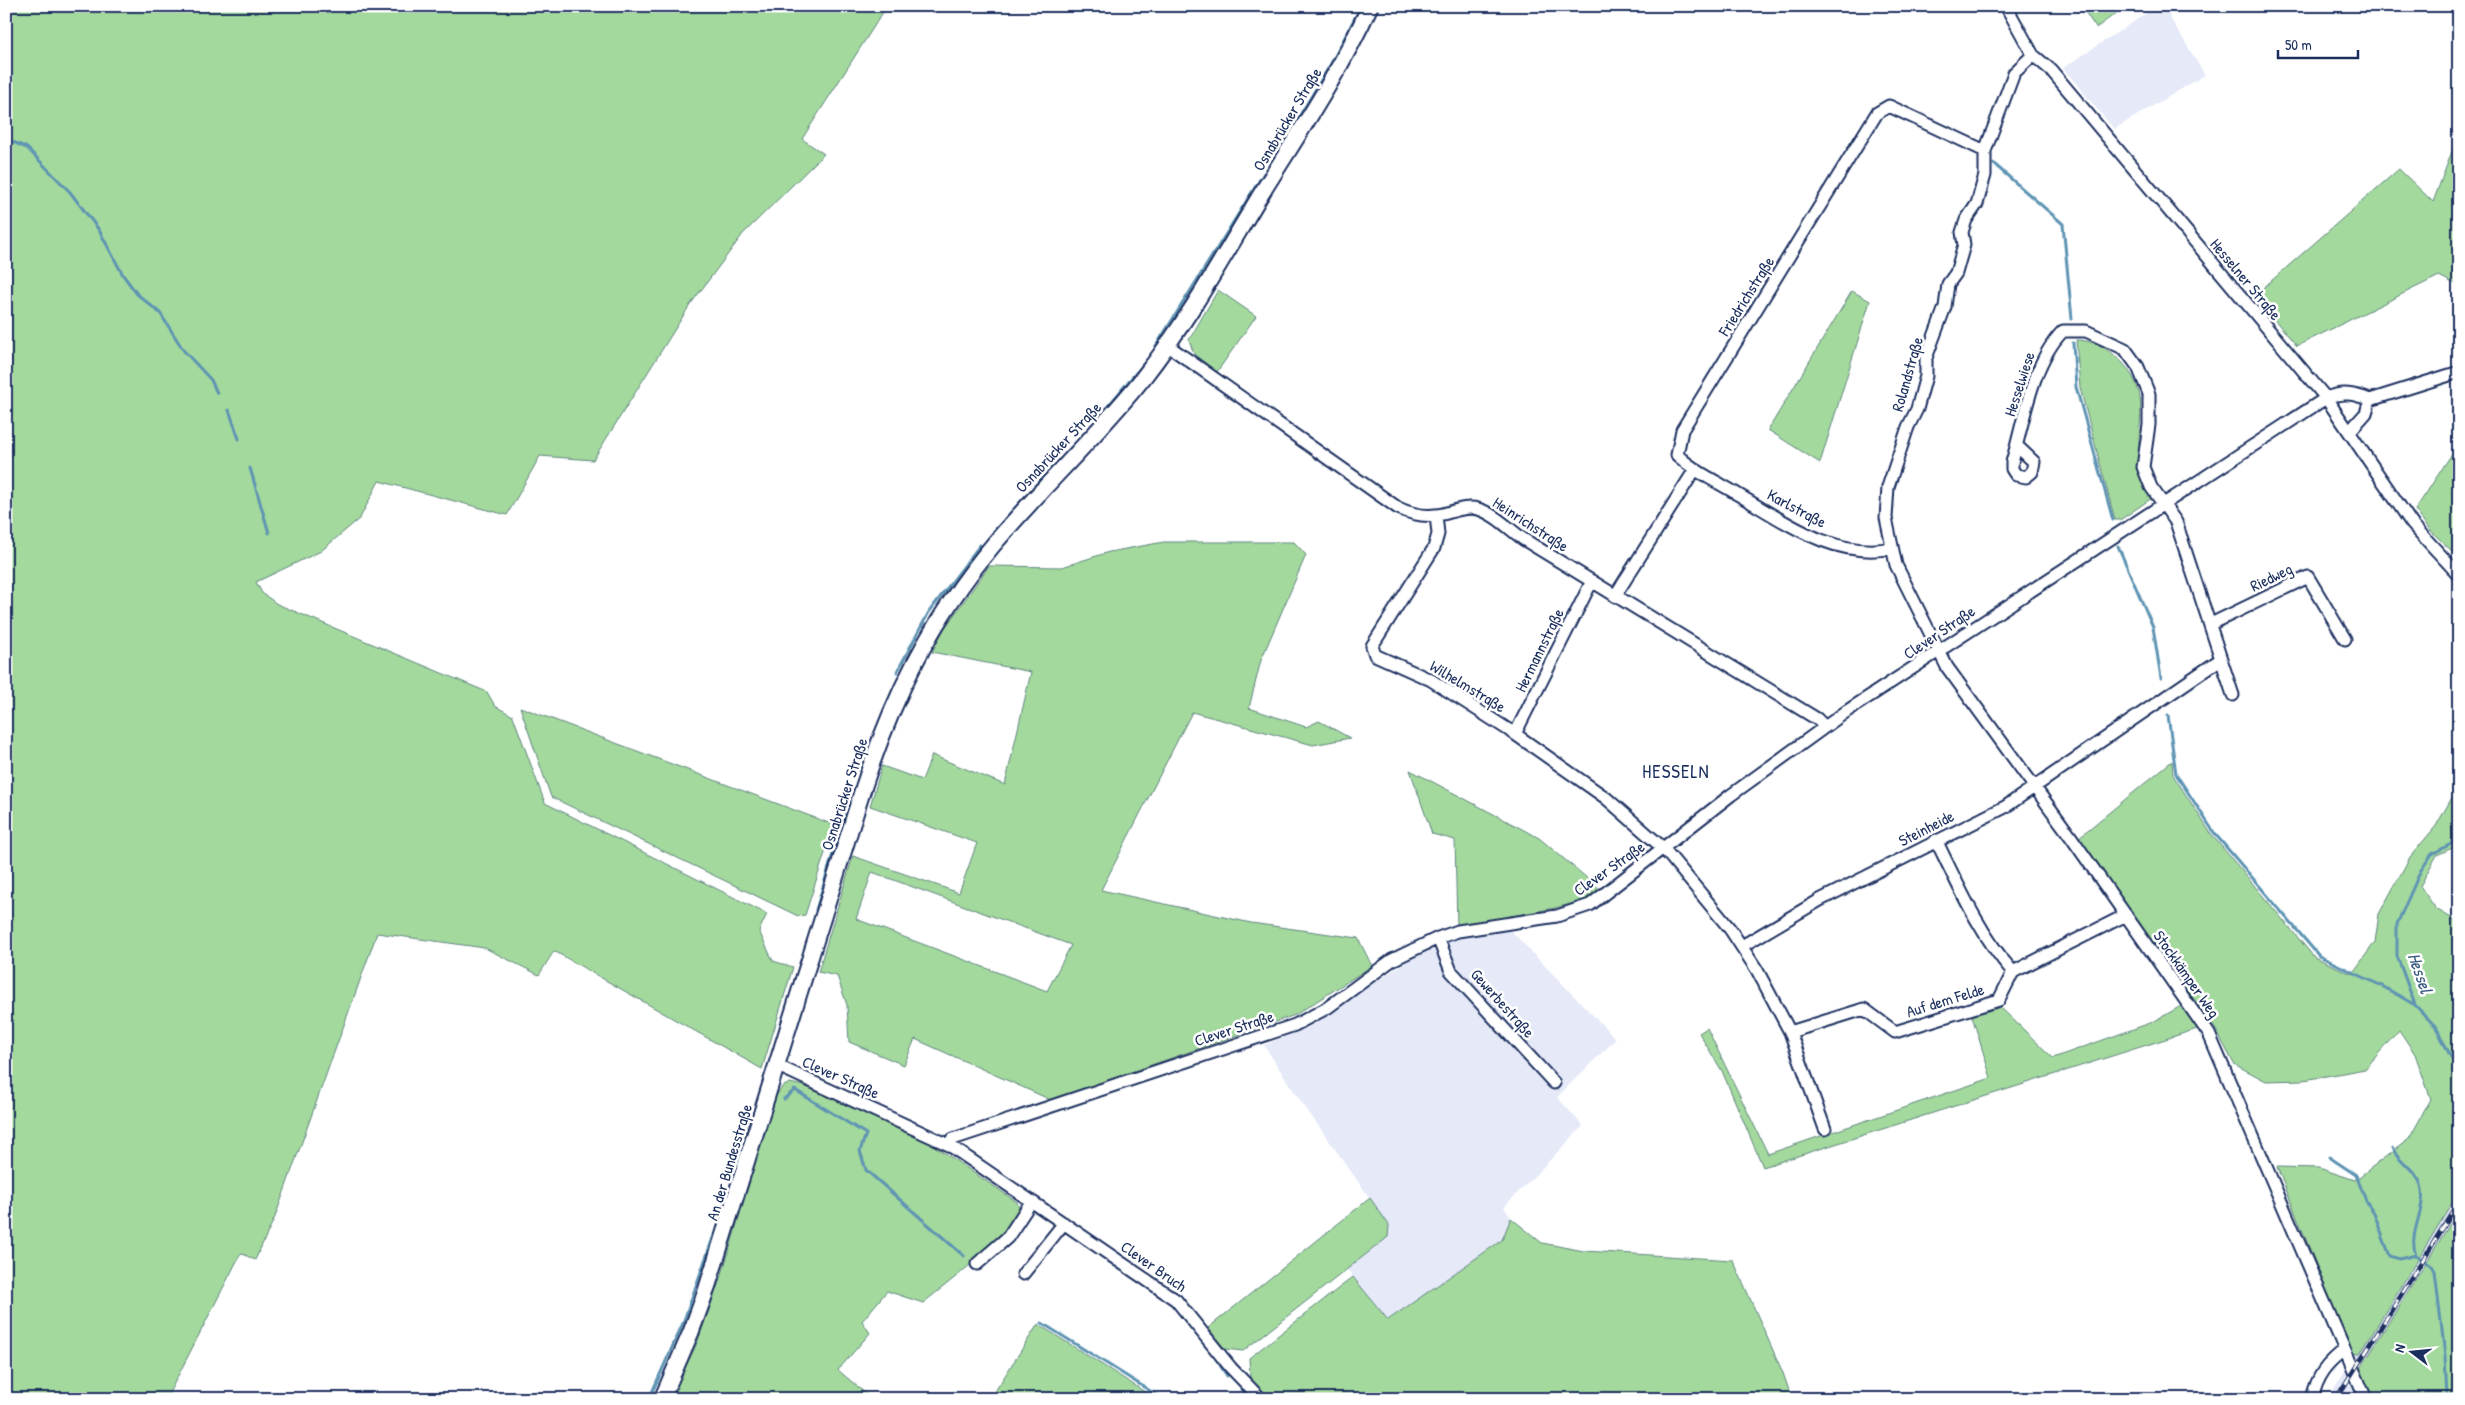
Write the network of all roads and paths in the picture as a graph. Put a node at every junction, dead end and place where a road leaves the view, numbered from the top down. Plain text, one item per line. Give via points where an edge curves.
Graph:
1 (1370, 6) edge
2 (2006, 6) edge
3 (2033, 55) junction
4 (1986, 151) junction
5 (1168, 345) junction
6 (2459, 372) edge
7 (2326, 398) junction
8 (2370, 400) junction
9 (2350, 431) junction
10 (2017, 446) dead end
11 (1694, 471) junction
12 (2164, 503) junction
13 (1436, 516) junction
14 (1892, 548) junction
15 (2459, 575) edge
16 (1592, 581) junction
17 (1616, 596) junction
18 (2211, 624) junction
19 (2345, 639) dead end
20 (1940, 651) junction
21 (2221, 659) junction
22 (2233, 695) dead end
23 (1825, 726) junction
24 (1515, 734) junction
25 (2035, 787) junction
26 (1936, 840) junction
27 (1664, 849) junction
28 (2126, 915) junction
29 (819, 933) joint
30 (1438, 938) junction
31 (1742, 946) junction
32 (2013, 972) junction
33 (1790, 1032) junction
34 (778, 1066) junction
35 (1554, 1083) dead end
36 (1825, 1129) dead end
37 (949, 1144) junction
38 (1031, 1202) junction
39 (1064, 1223) junction
40 (977, 1264) dead end
41 (1023, 1274) dead end
42 (2345, 1350) junction
43 (662, 1399) edge
44 (1261, 1399) edge
45 (2312, 1399) edge
46 (2366, 1399) edge

1 - 5 main road, Osnabrücker Straße via 1328,84
2 - 3 street, Hesselner Straße
3 - 4 street, Rolandstraße via 2014,73
3 - 7 street, Hesselner Straße via 2051,70
4 - 11 street, Friedrichstraße via 1889,106 1877,113 1682,430 1677,454
4 - 14 street, Rolandstraße via 1985,175 1977,204 1962,232 1964,245 1956,273 1948,284 1945,307 1926,358 1926,376 1917,409 1886,495 1886,518
5 - 13 street, Heinrichstraße via 1398,508
5 - 29 main road, Osnabrücker Straße via 1114,412 993,545 936,624 887,718
6 - 8 street
7 - 8 street via 2355,394
7 - 9 street, Hesselner Straße
7 - 12 street, Clever Straße
8 - 9 street via 2366,413
9 - 15 street, Hesselner Straße via 2412,524
10 - 12 street, Hesselwiese via 2050,344 2063,331 2084,330 2125,350 2138,367 2149,394 2149,425 2143,467 2151,487
11 - 14 street, Karlstraße via 1818,540 1876,552
11 - 17 street
12 - 18 street via 2176,522
12 - 20 street, Clever Straße
13 - 16 street, Heinrichstraße via 1475,508 1490,514 1523,539
13 - 24 street, Wilhelmstraße via 1438,534 1434,548 1372,646 1375,655 1431,680
14 - 20 street, Rolandstraße via 1896,565
16 - 17 street, Heinrichstraße
16 - 24 street, Hermannstraße
17 - 23 street, Heinrichstraße via 1817,718
18 - 19 street, Riedweg via 2308,578
18 - 21 street
20 - 23 street, Clever Straße
20 - 25 street, Stockkämper Weg via 1947,667
21 - 22 street
21 - 25 street, Steinheide
23 - 27 street, Clever Straße
24 - 27 street, Wilhelmstraße via 1606,798
25 - 26 street, Steinheide via 2004,807
25 - 28 street, Stockkämper Weg
26 - 31 street, Steinheide via 1820,900
26 - 32 street via 1963,896 2002,960
27 - 30 street, Clever Straße via 1590,905 1576,911
27 - 31 street
28 - 32 street
28 - 42 street, Stockkämper Weg via 2209,1034
29 - 34 main road, An der Bundesstraße
30 - 35 street, Gewerbestraße via 1452,971
30 - 37 street, Clever Straße via 1392,960 1327,1008 1296,1025 953,1139
31 - 33 street
32 - 33 street, Auf dem Felde via 1999,1000 1895,1032 1864,1009
33 - 36 street
34 - 37 street, Clever Straße
34 - 43 main road, An der Bundesstraße via 706,1291
37 - 38 street, Clever Bruch
38 - 39 street, Clever Bruch
38 - 40 street via 1008,1237
39 - 41 street
39 - 44 street, Clever Bruch via 1176,1300 1231,1368
42 - 45 street via 2320,1374
42 - 46 street, Stockkämper Weg

